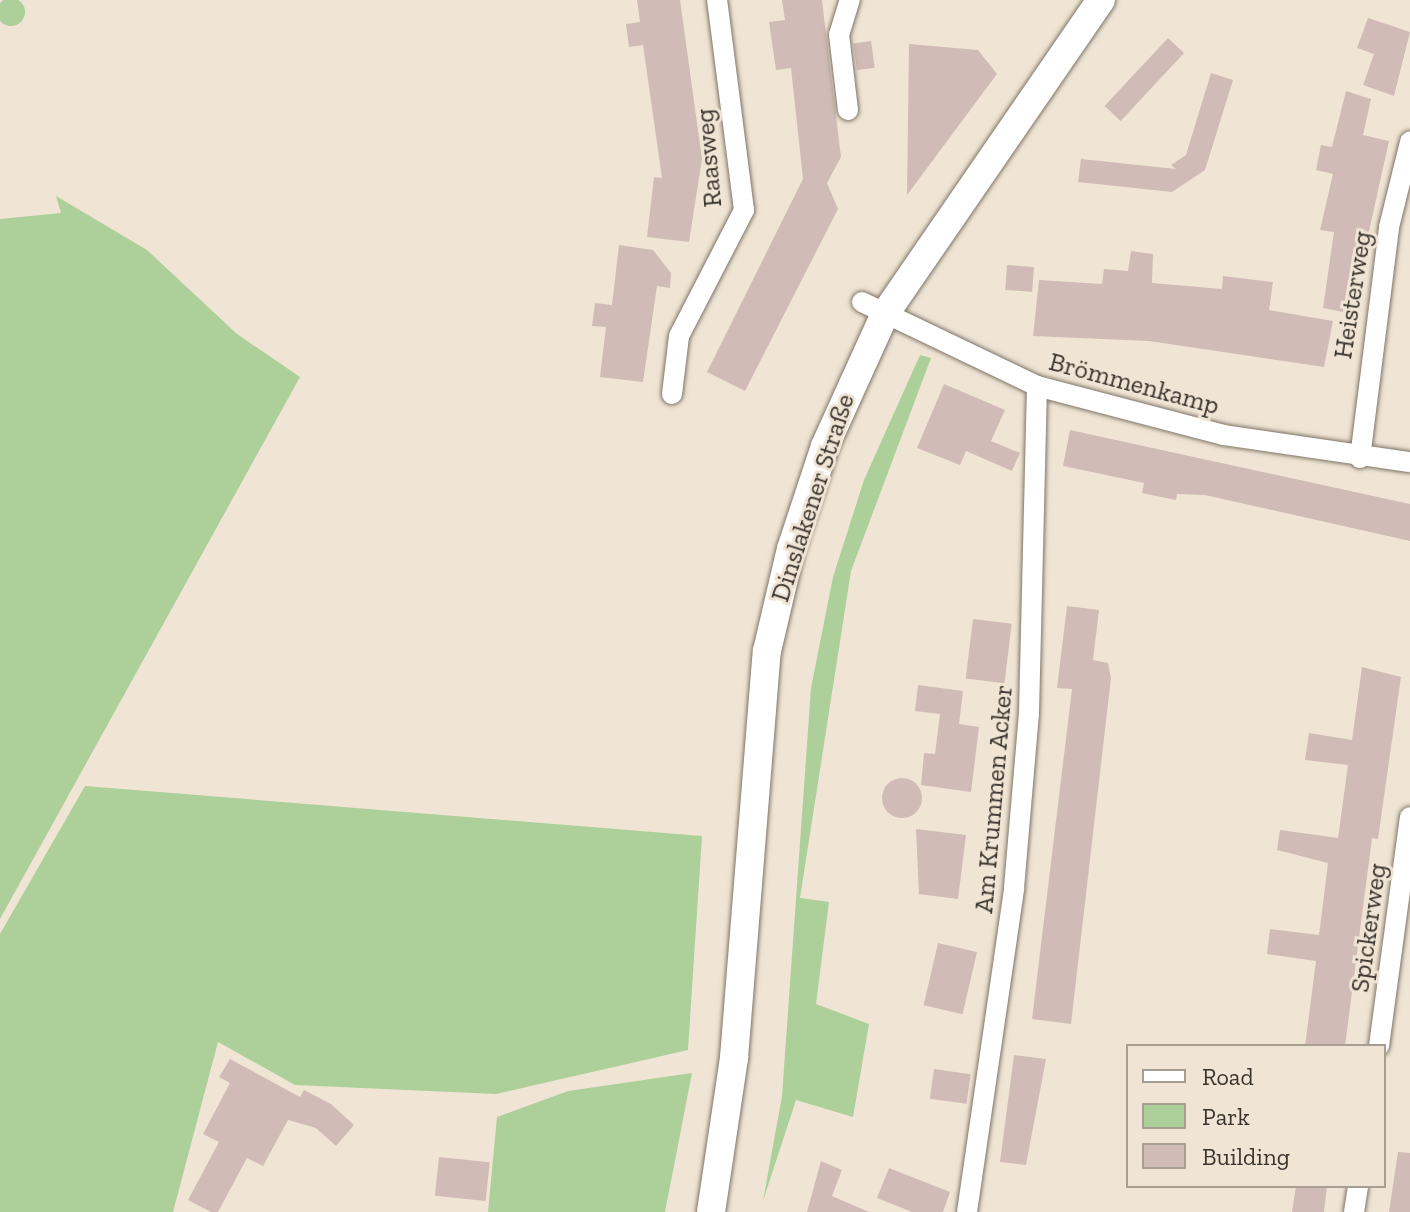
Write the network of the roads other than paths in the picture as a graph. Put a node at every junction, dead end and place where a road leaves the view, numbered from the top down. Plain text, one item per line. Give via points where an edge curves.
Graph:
1 (717, 0) edge
2 (850, 0) edge
3 (1101, 0) edge
4 (848, 110) dead end
5 (1410, 142) edge
6 (873, 308) junction
7 (1037, 386) junction
8 (672, 394) dead end
9 (1360, 458) junction
10 (1410, 462) edge
11 (1410, 817) edge
12 (1379, 1044) edge
13 (1358, 1188) edge
14 (711, 1212) edge
15 (967, 1212) edge
16 (1354, 1212) edge

1 - 8 street, Raasweg via 744,210 679,336
2 - 4 street via 839,35
3 - 6 main road, Dinslakener Straße
5 - 9 street, Heisterweg via 1389,227
6 - 7 street, Brömmenkamp
6 - 14 main road, Dinslakener Straße via 825,446 767,651 734,1058
7 - 9 street, Brömmenkamp via 1224,435
7 - 15 street, Am Krummen Acker via 1022,800
9 - 10 street, Brömmenkamp
11 - 12 street, Spickerweg
13 - 16 street

